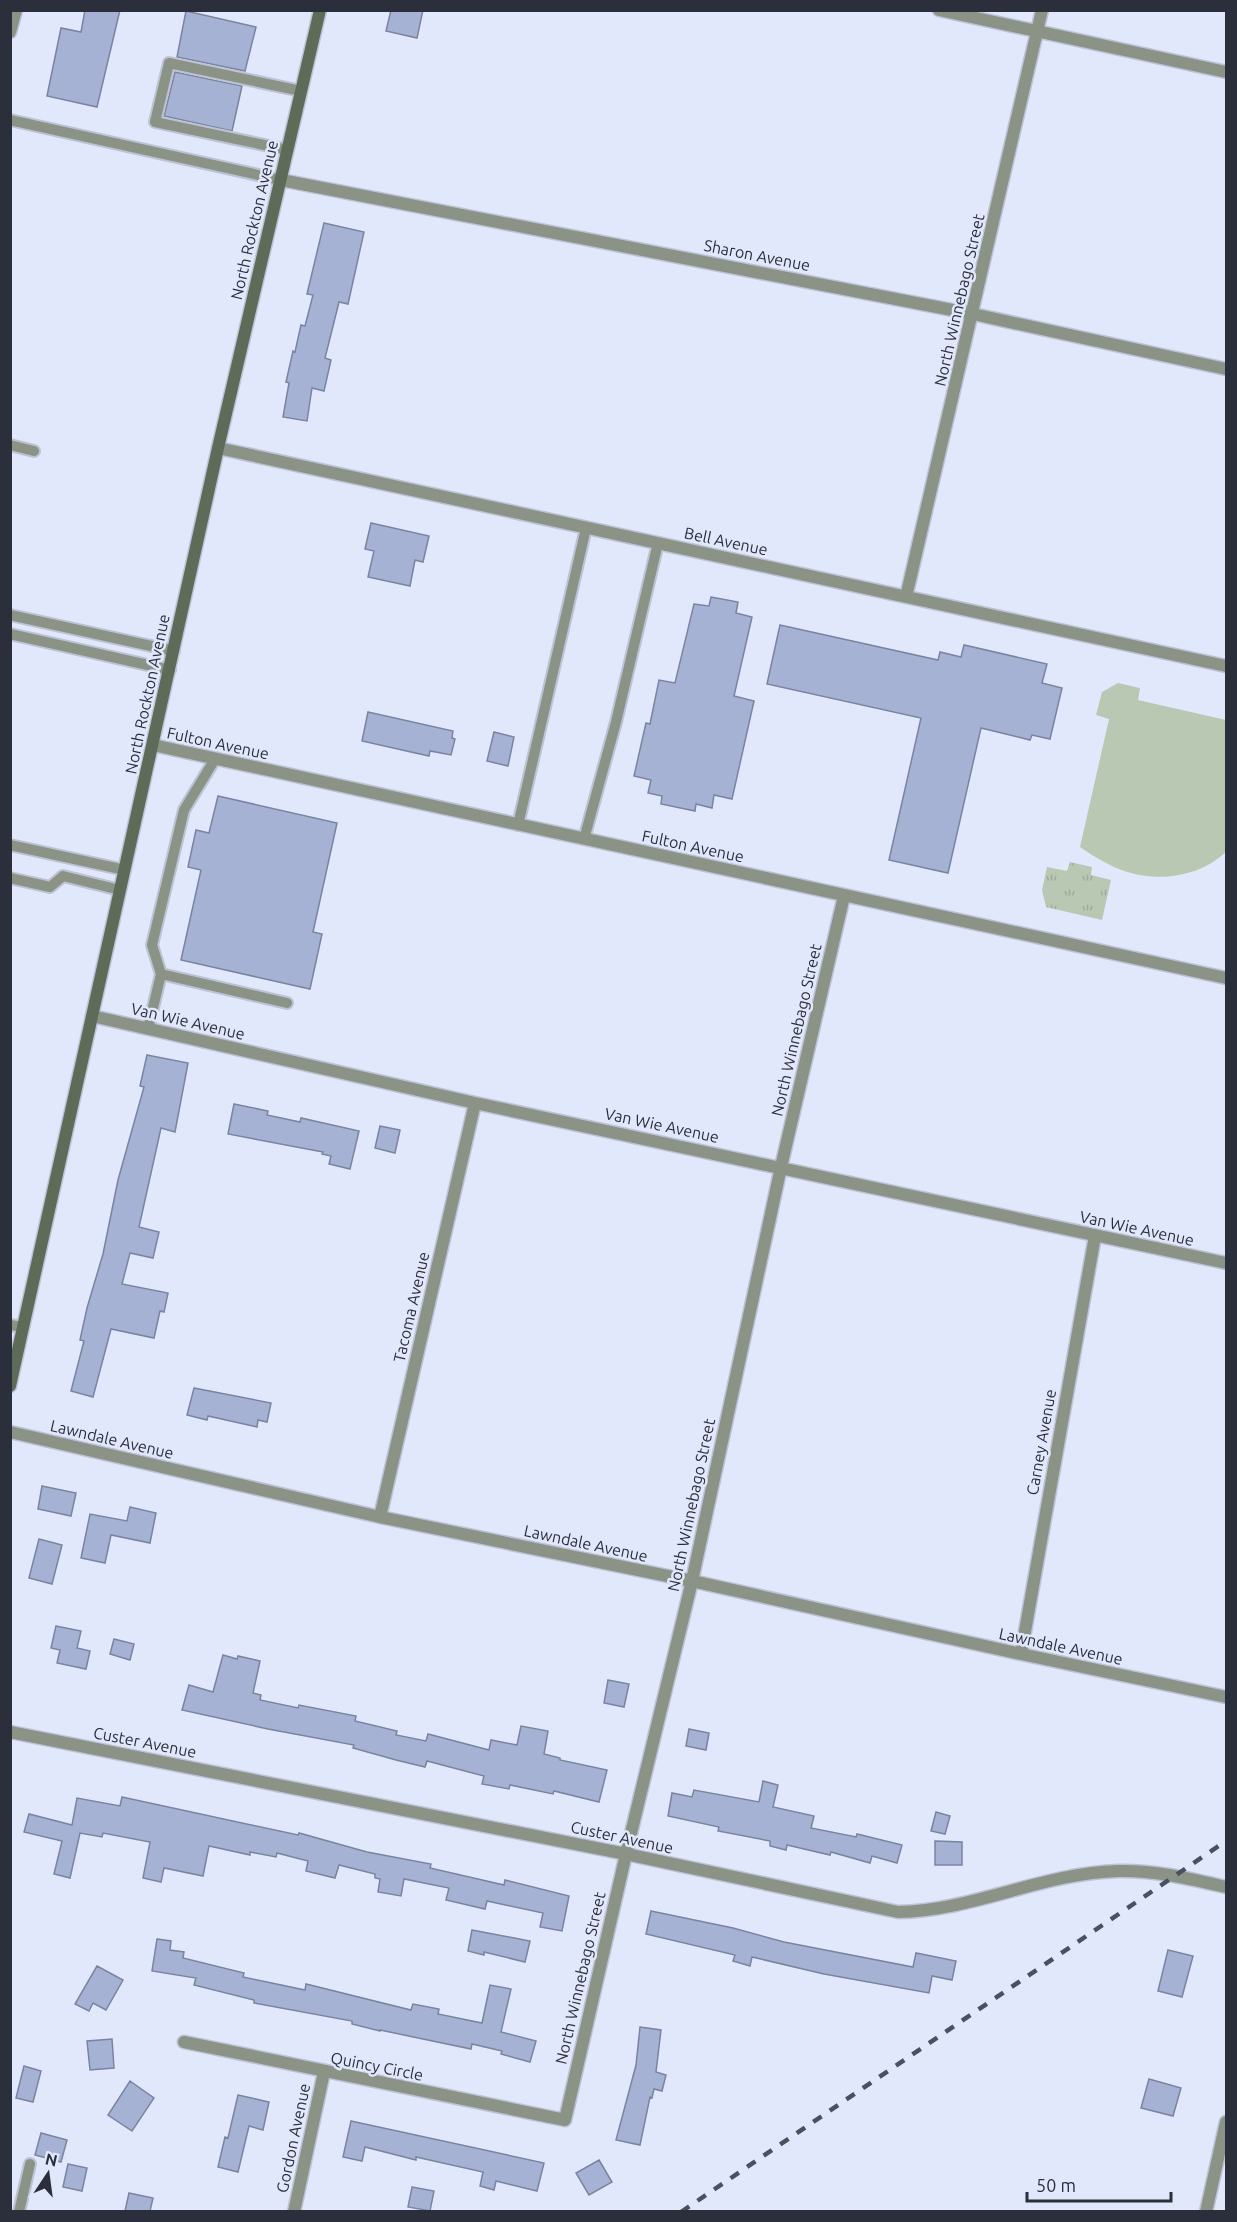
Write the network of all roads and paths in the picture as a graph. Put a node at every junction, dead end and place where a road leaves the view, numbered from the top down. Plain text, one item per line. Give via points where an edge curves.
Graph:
1 (16, 10) edge
2 (320, 10) edge
3 (939, 10) edge
4 (1042, 10) edge
5 (10, 32) edge
6 (1037, 32) junction
7 (1227, 72) edge
8 (301, 91) junction
9 (10, 120) edge
10 (288, 150) junction
11 (281, 180) junction
12 (973, 314) junction
13 (1227, 369) edge
14 (10, 445) edge
15 (218, 448) junction
16 (34, 451) dead end
17 (586, 528) junction
18 (658, 543) junction
19 (906, 597) junction
20 (10, 615) edge
21 (10, 634) edge
22 (174, 651) junction
23 (1227, 666) edge
24 (170, 670) junction
25 (153, 745) junction
26 (215, 759) junction
27 (518, 825) junction
28 (584, 839) junction
29 (10, 844) edge
30 (125, 870) junction
31 (10, 878) edge
32 (120, 890) junction
33 (844, 896) junction
34 (161, 974) junction
35 (1227, 978) edge
36 (287, 1003) dead end
37 (92, 1016) junction
38 (148, 1029) junction
39 (475, 1103) junction
40 (781, 1167) junction
41 (1095, 1236) junction
42 (1227, 1263) edge
43 (17, 1326) edge
44 (10, 1386) edge
45 (10, 1432) edge
46 (380, 1517) junction
47 (692, 1581) junction
48 (1021, 1654) junction
49 (1227, 1697) edge
50 (10, 1732) edge
51 (626, 1854) junction
52 (1227, 1887) edge
53 (184, 2042) dead end
54 (324, 2072) junction
55 (565, 2120) joint
56 (1227, 2122) edge
57 (30, 2164) dead end
58 (19, 2211) edge
59 (294, 2211) edge
60 (1206, 2211) edge

1 - 5 street
2 - 8 main road, North Rockton Avenue
3 - 6 street
4 - 6 street, North Winnebago Street
6 - 7 street
6 - 12 street, North Winnebago Street
8 - 10 main road, North Rockton Avenue
8 - 10 lane via 169,63 155,122
9 - 11 lane
10 - 11 main road, North Rockton Avenue
11 - 12 street, Sharon Avenue
11 - 15 main road, North Rockton Avenue
12 - 13 street, Sharon Avenue
12 - 19 street, North Winnebago Street
14 - 16 lane
15 - 17 street, Bell Avenue
15 - 22 main road, North Rockton Avenue
17 - 18 street, Bell Avenue
17 - 27 lane
18 - 19 street, Bell Avenue
18 - 28 lane
19 - 23 street, Bell Avenue
20 - 22 lane
21 - 24 lane
22 - 24 main road, North Rockton Avenue
24 - 25 main road, North Rockton Avenue
25 - 26 street, Fulton Avenue
25 - 30 main road, North Rockton Avenue
26 - 27 street, Fulton Avenue
26 - 34 lane via 184,810 152,945
27 - 28 street, Fulton Avenue
28 - 33 street, Fulton Avenue
29 - 30 lane
30 - 32 main road, North Rockton Avenue
31 - 32 lane via 50,887 63,876
32 - 37 main road, North Rockton Avenue
33 - 35 street, Fulton Avenue
33 - 40 street, North Winnebago Street
34 - 36 lane
34 - 38 lane
37 - 38 street, Van Wie Avenue
37 - 43 main road, North Rockton Avenue
38 - 39 street, Van Wie Avenue
39 - 40 street, Van Wie Avenue
39 - 46 street, Tacoma Avenue
40 - 41 street, Van Wie Avenue
40 - 47 street, North Winnebago Street
41 - 42 street, Van Wie Avenue
41 - 48 street, Carney Avenue
43 - 44 main road, North Rockton Avenue
45 - 46 street, Lawndale Avenue
46 - 47 street, Lawndale Avenue
47 - 48 street, Lawndale Avenue
47 - 51 street, North Winnebago Street
48 - 49 street, Lawndale Avenue
50 - 51 street, Custer Avenue
51 - 52 street, Custer Avenue via 898,1912 923,1912 1071,1877 1117,1871 1144,1871
51 - 55 street, North Winnebago Street
53 - 54 street, Quincy Circle
54 - 55 street, Quincy Circle
54 - 59 street, Gordon Avenue
56 - 60 street
57 - 58 lane

